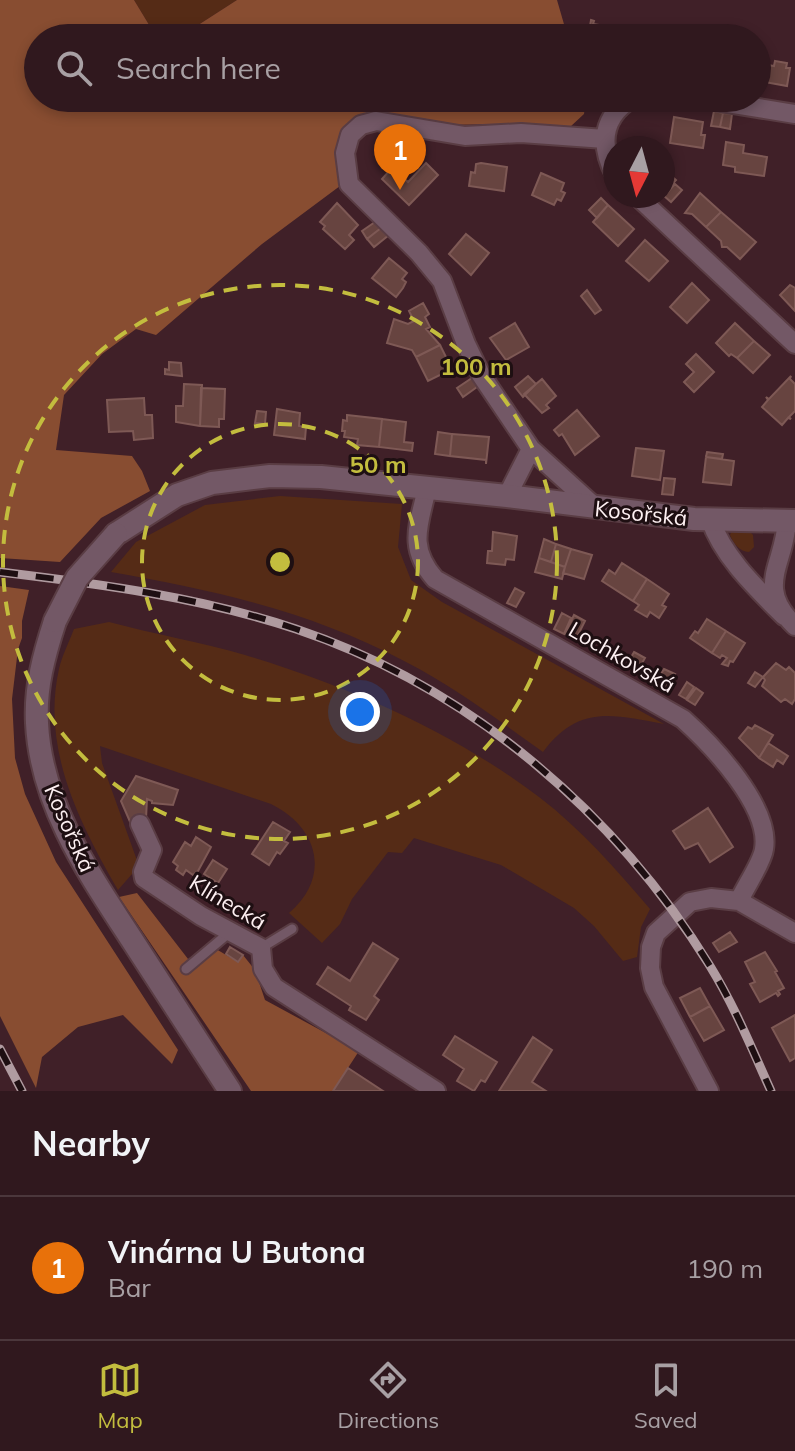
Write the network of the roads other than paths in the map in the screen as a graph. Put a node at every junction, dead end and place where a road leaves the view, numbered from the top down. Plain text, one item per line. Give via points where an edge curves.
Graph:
1 (771, 110) edge
2 (616, 112) edge
3 (795, 114) edge
4 (606, 136) edge
5 (603, 139) edge
6 (650, 208) edge
7 (795, 344) edge
8 (531, 449) junction
9 (427, 488) junction
10 (507, 496) junction
11 (596, 508) junction
12 (710, 519) junction
13 (792, 519) edge
14 (790, 621) edge
15 (140, 824) dead end
16 (739, 901) junction
17 (292, 929) dead end
18 (230, 932) junction
19 (795, 933) edge
20 (261, 948) junction
21 (186, 969) dead end
22 (230, 1091) edge
23 (436, 1091) edge
24 (709, 1091) edge

1 - 3 street
2 - 4 street
5 - 8 street via 521,133 465,136 376,121 350,135 345,153 349,184 442,281 481,375
6 - 7 street
8 - 10 street
8 - 11 street
9 - 10 street, Kosořská
9 - 16 street, Lochkovská via 416,547 435,579 683,719 710,743 754,803 761,822 764,849
9 - 22 street, Kosořská, bridge via 270,476 212,483 177,495 116,534 77,578 55,621 40,672 37,724 58,813 88,871
10 - 11 street, Kosořská
11 - 12 street, Kosořská
12 - 13 street, Kosořská
12 - 14 street, Kosořská via 715,534 757,590
13 - 14 street via 772,592
15 - 18 street, Klínecká via 152,850 144,878
16 - 19 street
16 - 24 street via 690,902 662,925 651,947 654,987
17 - 20 lane
18 - 20 street, Klínecká
18 - 21 lane
20 - 23 street, Klínecká via 263,969 274,987

